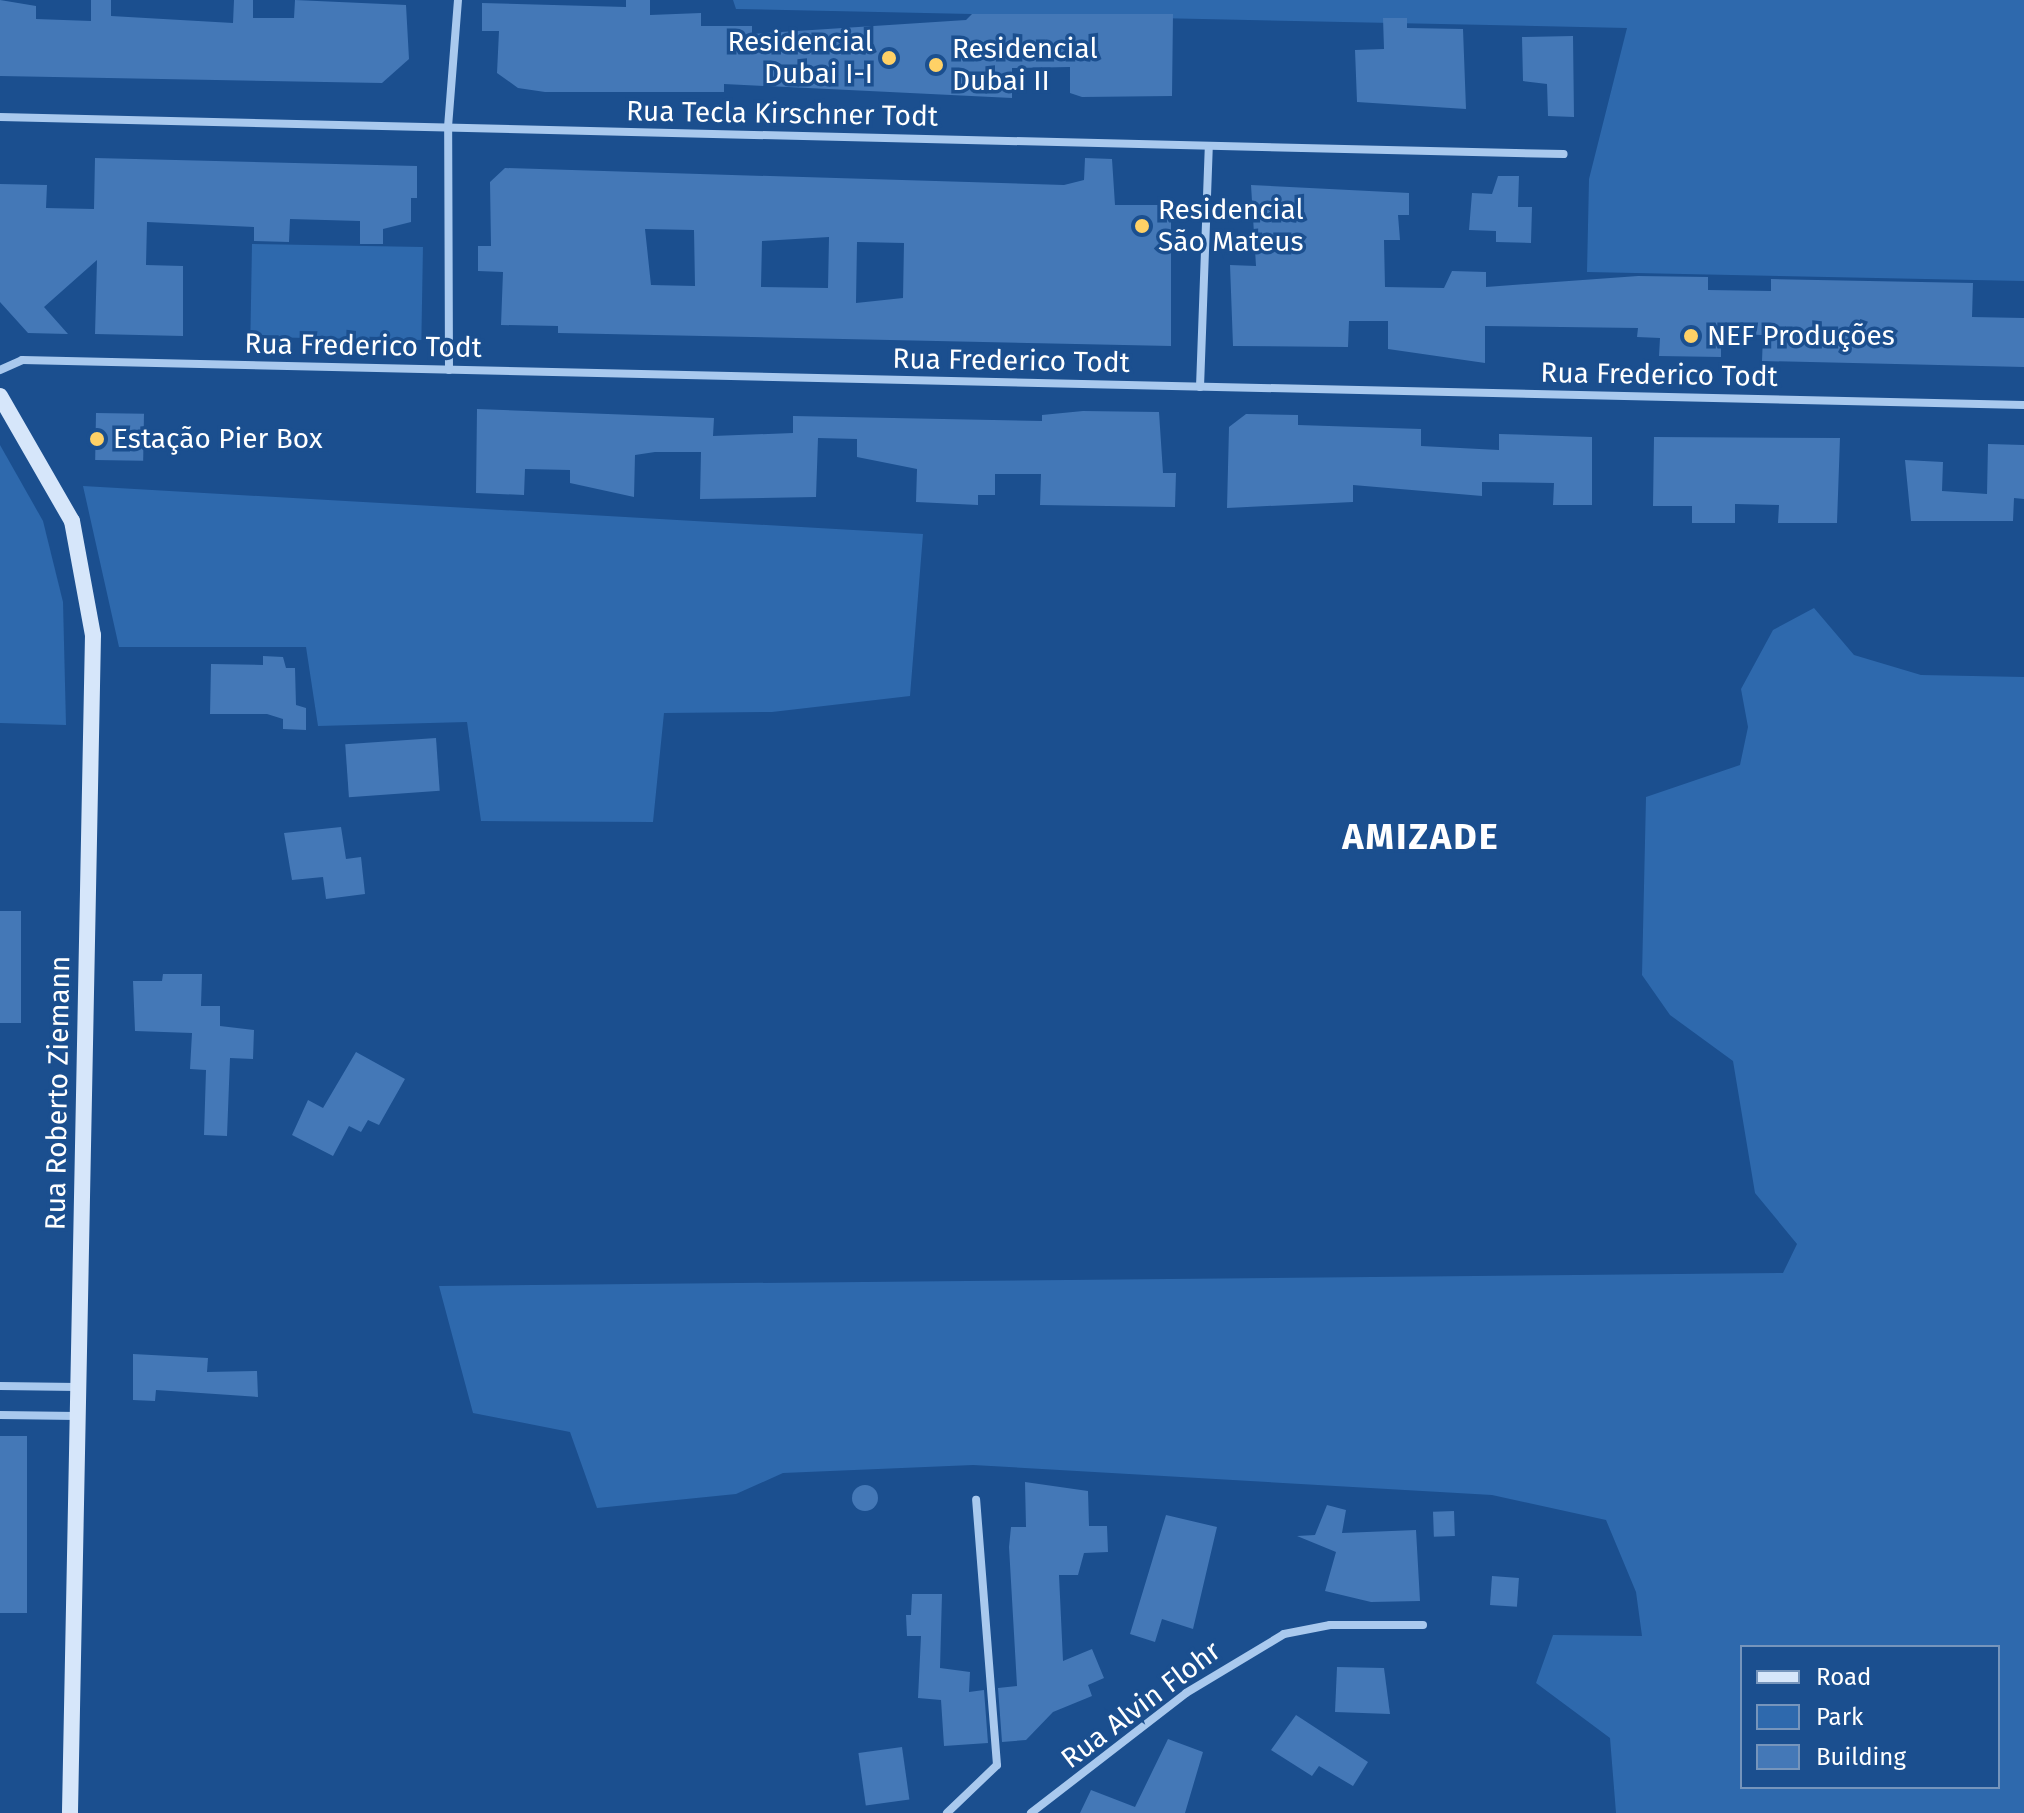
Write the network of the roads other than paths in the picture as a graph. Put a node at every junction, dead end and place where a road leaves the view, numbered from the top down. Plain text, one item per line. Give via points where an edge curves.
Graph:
1 (458, 0) edge
2 (0, 117) edge
3 (448, 127) junction
4 (1209, 146) junction
5 (1564, 154) dead end
6 (0, 370) edge
7 (449, 370) junction
8 (1200, 387) junction
9 (0, 396) edge
10 (2024, 405) edge
11 (0, 1386) edge
12 (77, 1387) junction
13 (0, 1415) edge
14 (77, 1416) junction
15 (976, 1500) dead end
16 (1423, 1625) dead end
17 (70, 1813) edge
18 (947, 1813) edge
19 (1031, 1813) edge

1 - 3 street
2 - 3 street, Rua Tecla Kirschner Todt
3 - 4 street, Rua Tecla Kirschner Todt
3 - 7 street
4 - 5 street, Rua Tecla Kirschner Todt
4 - 8 street
6 - 7 street, Rua Frederico Todt via 22,360
7 - 8 street, Rua Frederico Todt
8 - 10 street, Rua Frederico Todt
9 - 12 main road, Rua Roberto Ziemann via 72,521 93,635
11 - 12 street
12 - 14 main road, Rua Roberto Ziemann
13 - 14 street
14 - 17 main road, Rua Roberto Ziemann
15 - 18 street via 997,1765
16 - 19 street, Rua Alvin Flohr via 1330,1625 1284,1634 1197,1685

